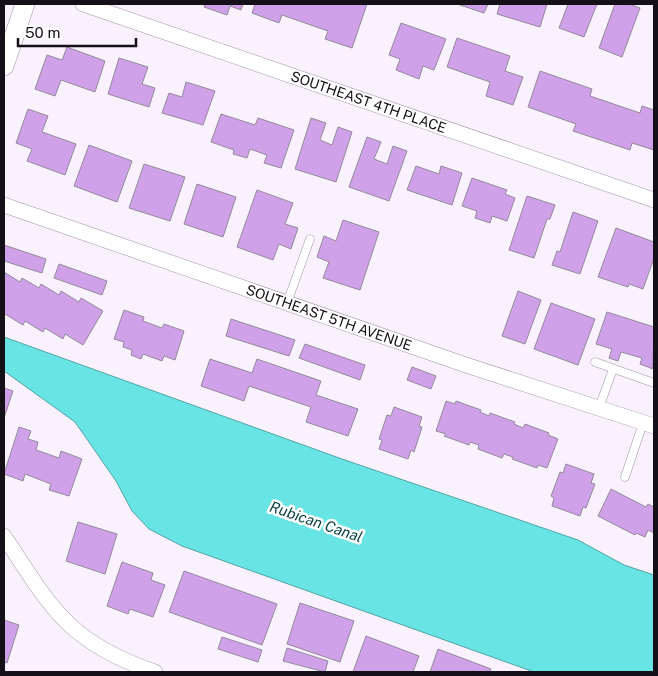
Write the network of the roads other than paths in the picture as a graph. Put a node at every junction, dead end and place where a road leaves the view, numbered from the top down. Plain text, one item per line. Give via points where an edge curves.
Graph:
1 (25, 4) edge
2 (83, 4) edge
3 (4, 66) edge
4 (654, 200) edge
5 (4, 206) edge
6 (310, 239) dead end
7 (287, 303) junction
8 (596, 362) dead end
9 (613, 369) junction
10 (654, 383) edge
11 (599, 408) junction
12 (648, 425) edge
13 (625, 476) dead end
14 (4, 536) edge
15 (155, 672) edge

1 - 3 street
2 - 4 street, SOUTHEAST 4TH PLACE
5 - 7 street, SOUTHEAST 5TH AVENUE
6 - 7 lane
7 - 11 street, SOUTHEAST 5TH AVENUE
8 - 9 lane
9 - 10 lane
9 - 11 lane
11 - 12 street, SOUTHEAST 5TH AVENUE
12 - 13 lane
14 - 15 street via 46,600 74,630 108,654

